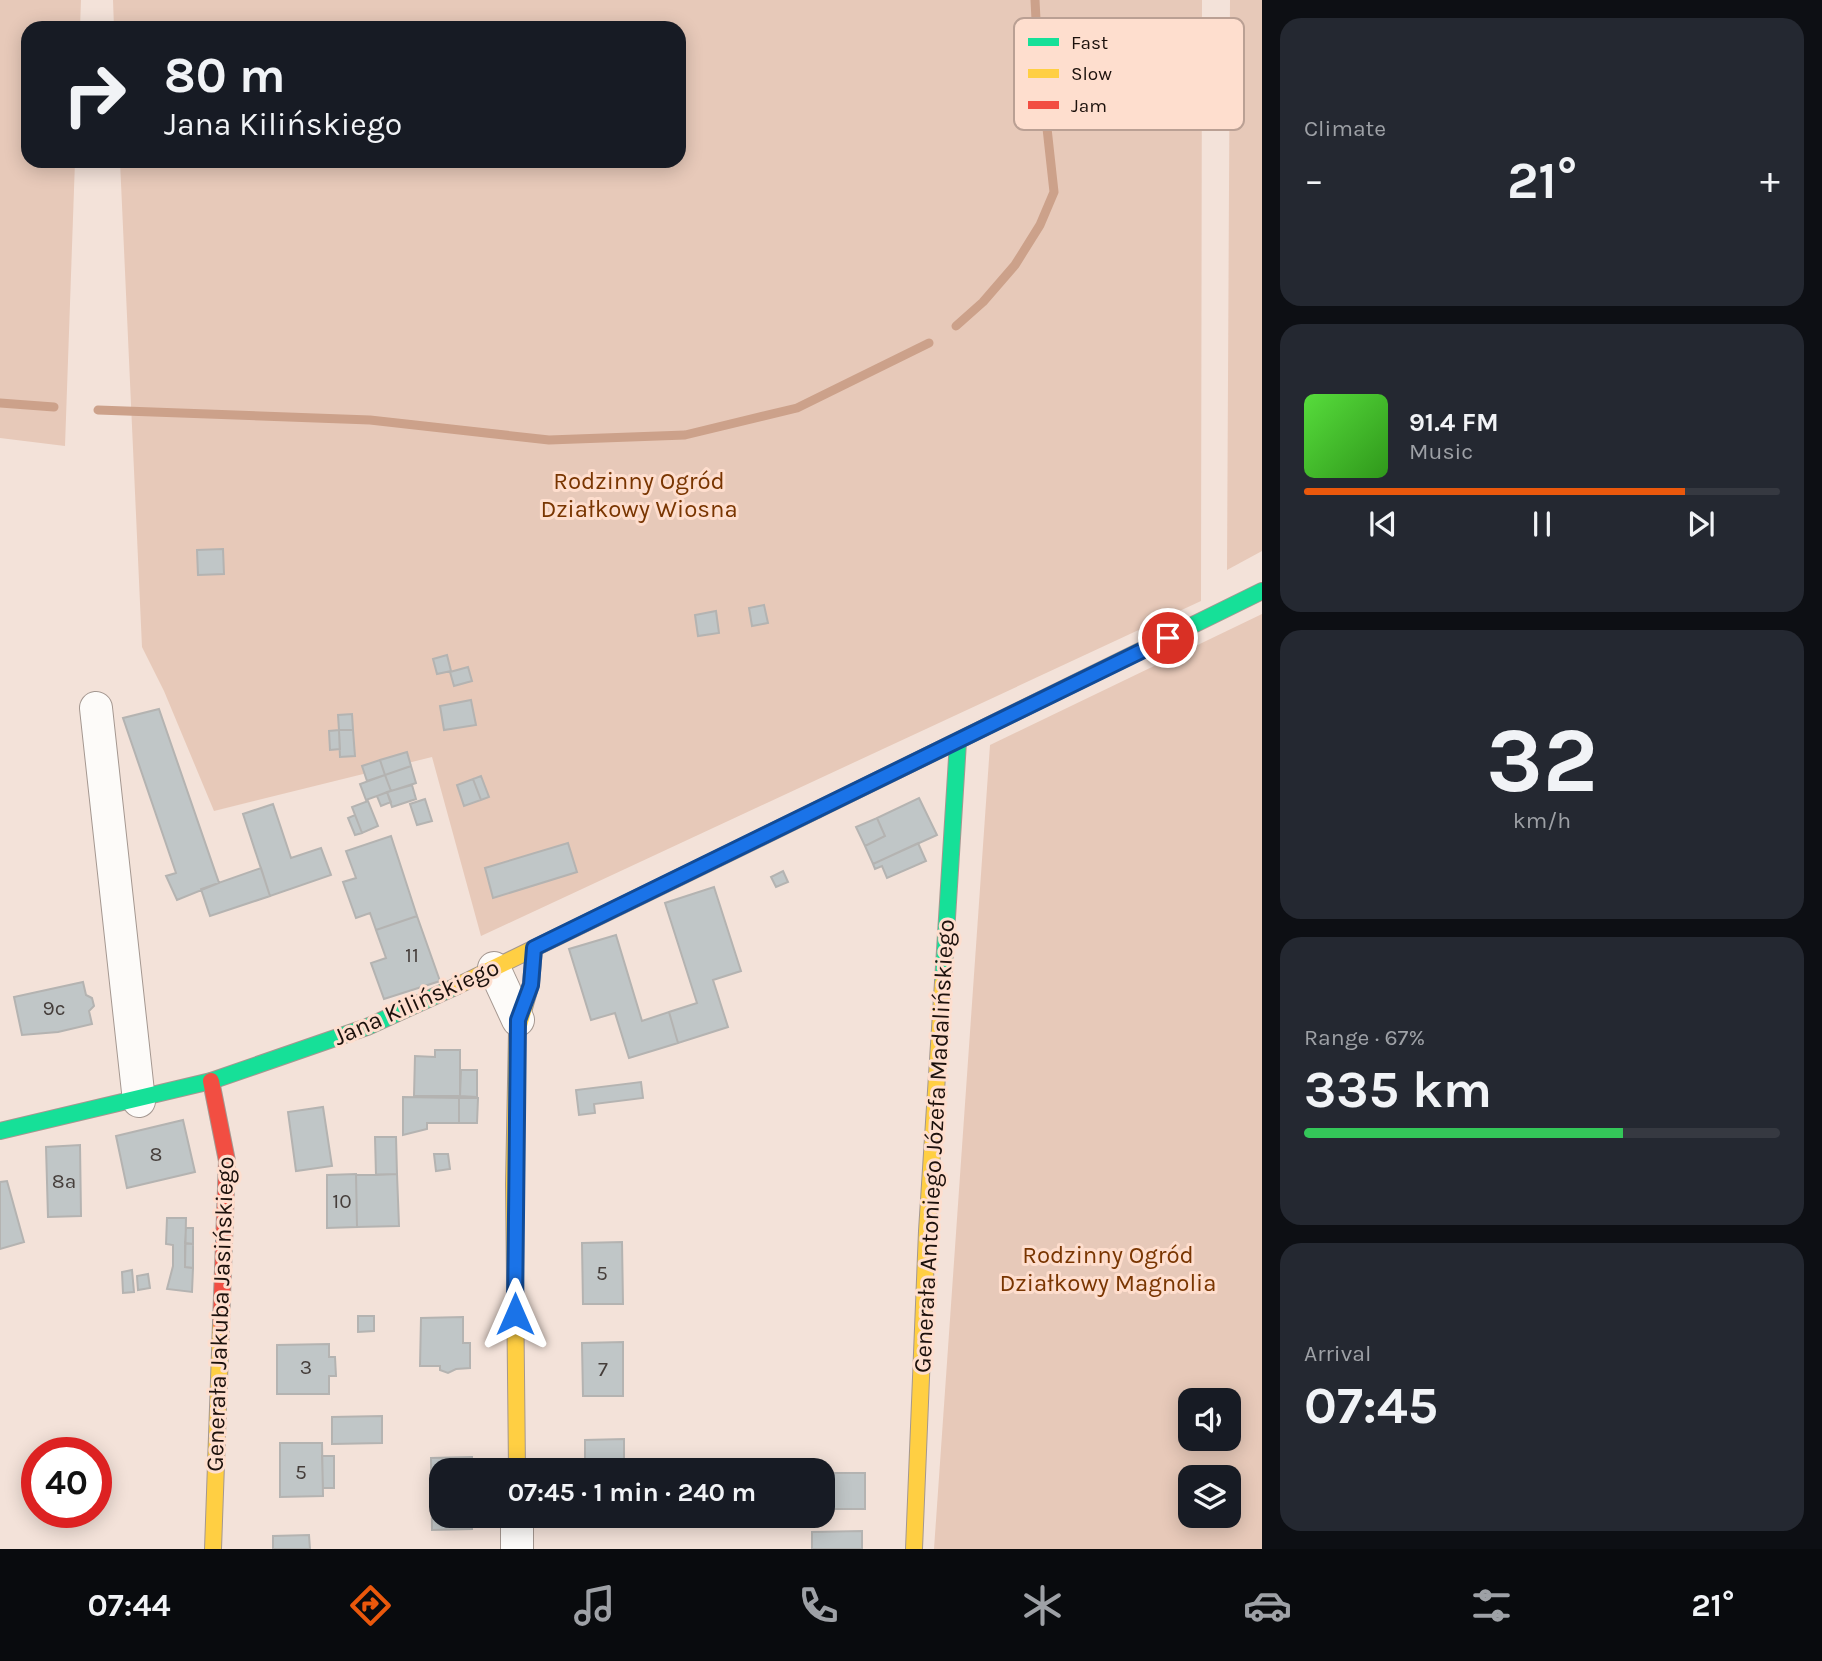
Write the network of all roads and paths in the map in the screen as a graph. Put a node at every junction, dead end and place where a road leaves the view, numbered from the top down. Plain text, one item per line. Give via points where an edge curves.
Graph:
1 (1262, 592) edge
2 (96, 708) dead end
3 (958, 742) junction
4 (534, 948) junction
5 (494, 968) junction
6 (518, 1020) junction
7 (211, 1081) junction
8 (139, 1101) junction
9 (0, 1131) edge
10 (517, 1458) edge
11 (517, 1528) edge
12 (213, 1549) edge
13 (517, 1549) edge
14 (914, 1549) edge

1 - 3 street, Jana Kilińskiego
2 - 8 street
3 - 4 street, Jana Kilińskiego
3 - 14 street, Generała Antoniego Józefa Madalińskiego via 927,1231
4 - 5 street, Jana Kilińskiego
4 - 6 street via 531,985
5 - 6 street
5 - 7 street, Jana Kilińskiego via 367,1027
6 - 10 street via 514,1184
7 - 8 street, Jana Kilińskiego
7 - 12 street, Generała Jakuba Jasińskiego via 227,1161
8 - 9 street, Jana Kilińskiego
11 - 13 street

